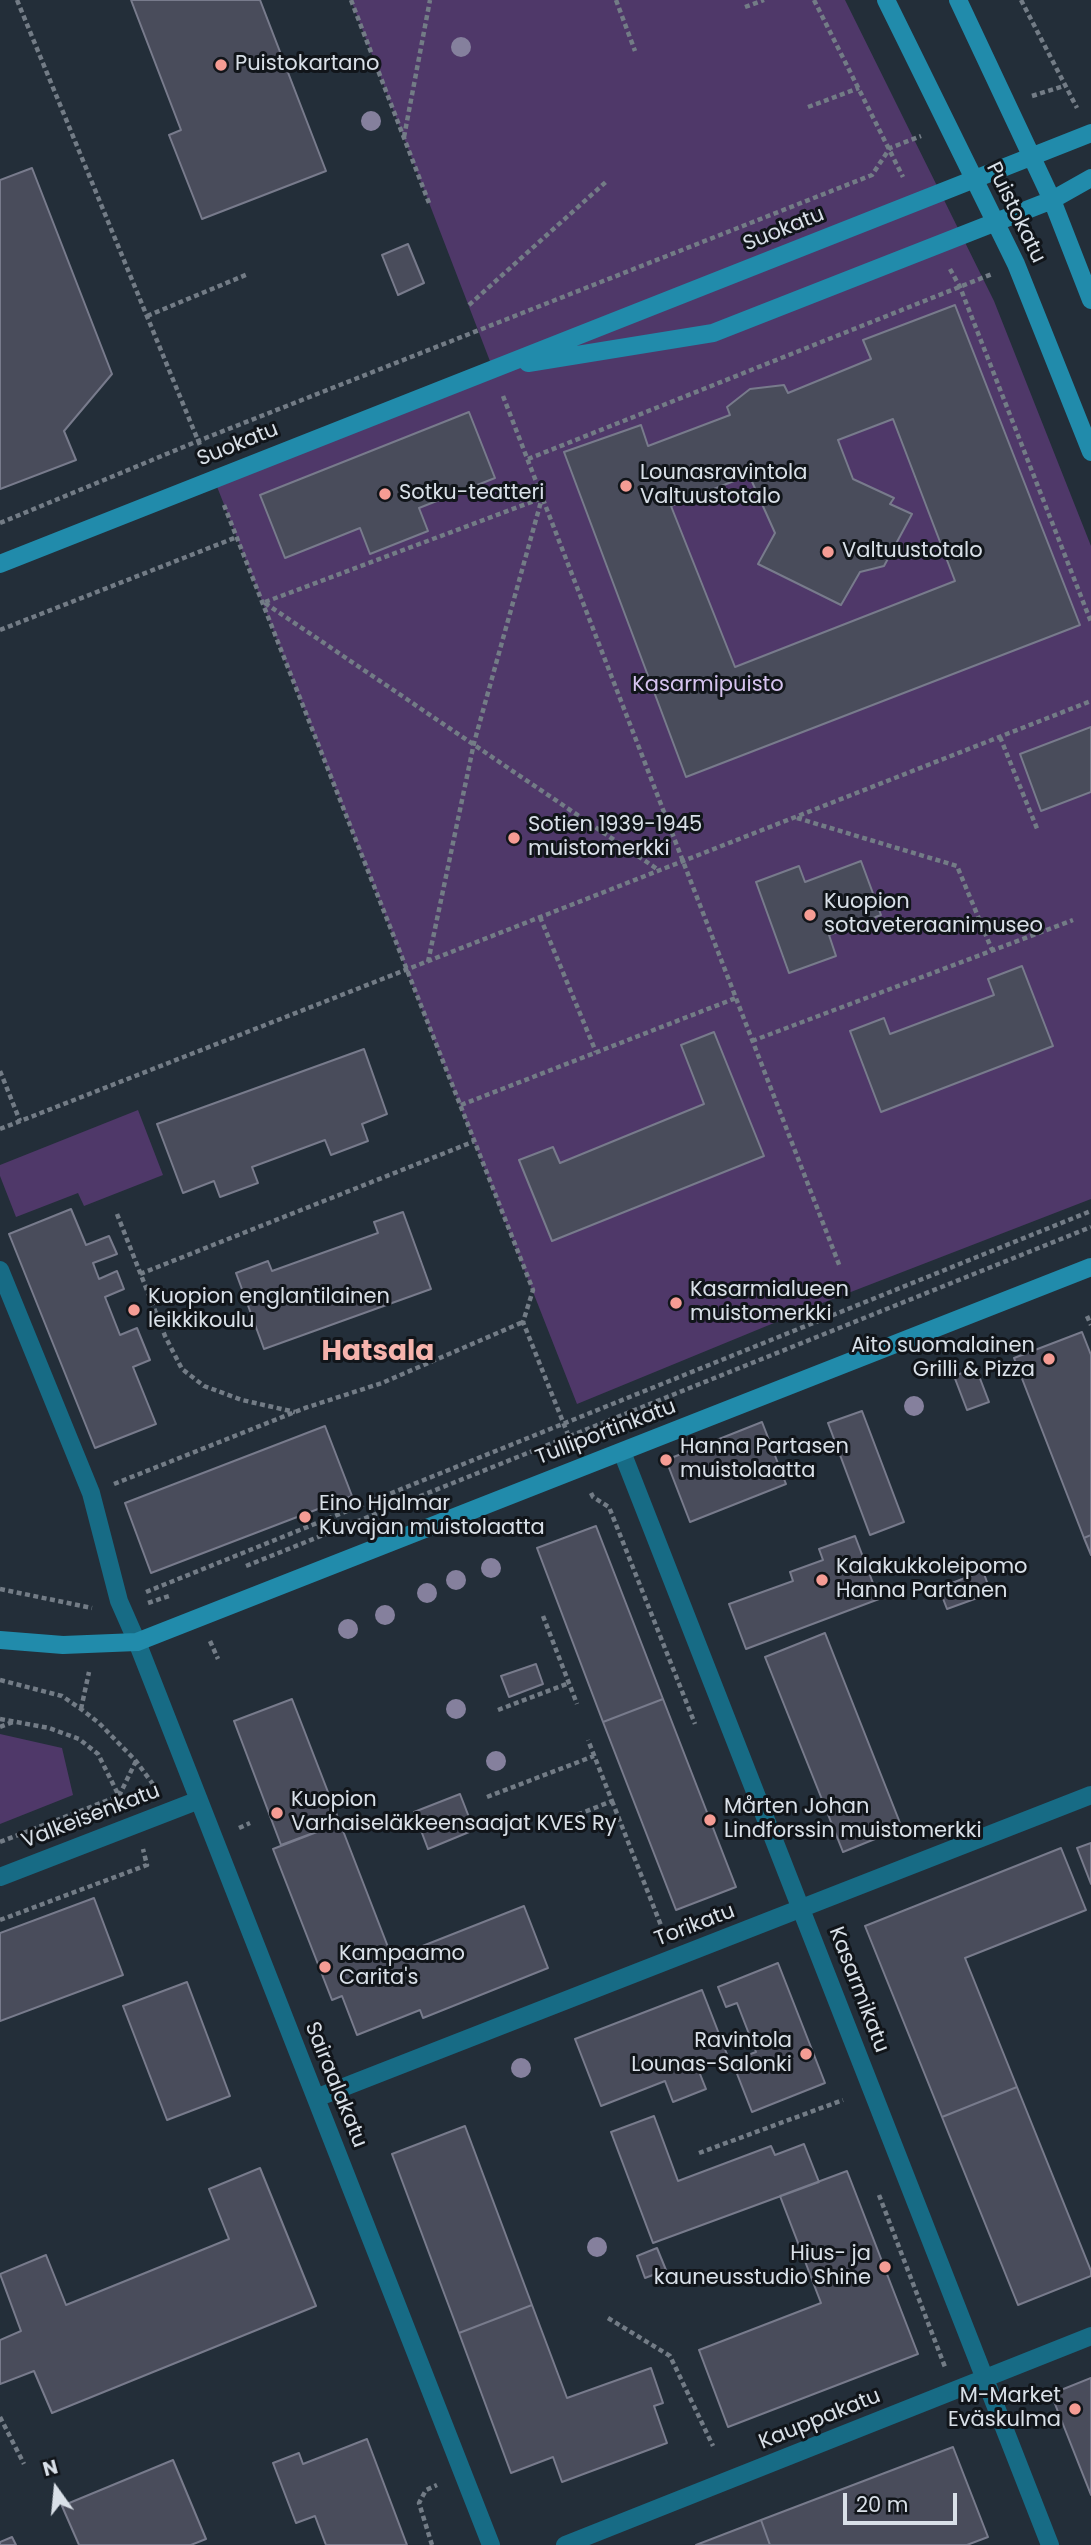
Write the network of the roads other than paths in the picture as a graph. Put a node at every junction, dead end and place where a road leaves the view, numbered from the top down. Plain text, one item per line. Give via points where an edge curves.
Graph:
1 (886, 0) edge
2 (958, 0) edge
3 (1090, 134) edge
4 (1032, 156) junction
5 (1091, 178) edge
6 (972, 179) junction
7 (1052, 200) junction
8 (995, 223) junction
9 (1091, 300) edge
10 (493, 369) junction
11 (1091, 452) edge
12 (0, 564) edge
13 (1091, 1267) edge
14 (0, 1269) edge
15 (622, 1452) junction
16 (0, 1640) edge
17 (137, 1642) junction
18 (1091, 1795) edge
19 (199, 1800) junction
20 (0, 1877) edge
21 (802, 1909) junction
22 (316, 2098) junction
23 (1091, 2336) edge
24 (986, 2378) junction
25 (491, 2545) edge
26 (565, 2545) edge
27 (1050, 2545) edge

1 - 6 main road, Puistokatu
2 - 4 main road, Puistokatu
3 - 4 main road, Suokatu
4 - 6 main road, Suokatu
4 - 7 main road, Puistokatu
5 - 7 main road, Suokatu
6 - 8 main road, Puistokatu
6 - 10 main road, Suokatu
7 - 8 main road, Suokatu
7 - 9 main road, Puistokatu
8 - 10 main road, Suokatu via 713,333
8 - 11 main road, Puistokatu via 1016,264
10 - 12 main road, Suokatu
13 - 15 main road, Tulliportinkatu
14 - 17 street, Sairaalakatu via 91,1493 121,1606
15 - 17 main road, Tulliportinkatu
15 - 21 street, Kasarmikatu
16 - 17 main road, Tulliportinkatu via 64,1645
17 - 19 street, Sairaalakatu
18 - 21 street, Torikatu
19 - 20 street, Valkeisenkatu
19 - 22 street, Sairaalakatu
21 - 22 street, Torikatu
21 - 24 street, Kasarmikatu
22 - 25 street, Sairaalakatu
23 - 24 street, Kauppakatu
24 - 26 street, Kauppakatu
24 - 27 street, Kasarmikatu

